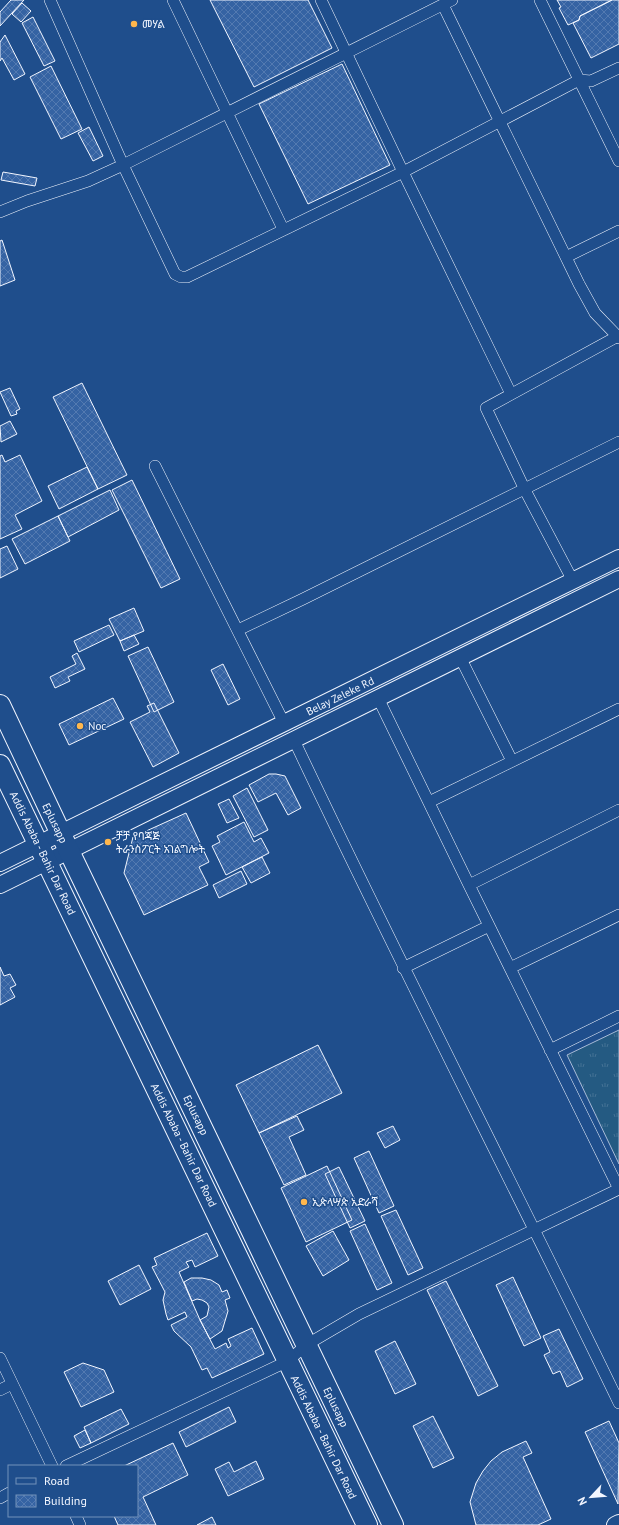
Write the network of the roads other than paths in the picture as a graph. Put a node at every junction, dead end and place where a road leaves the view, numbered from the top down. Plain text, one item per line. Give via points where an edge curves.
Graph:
1 (50, 0) edge
2 (173, 0) edge
3 (321, 0) edge
4 (540, 0) edge
5 (447, 3) edge
6 (346, 54) junction
7 (619, 68) edge
8 (579, 80) junction
9 (228, 113) junction
10 (501, 122) junction
11 (619, 162) edge
12 (123, 165) junction
13 (403, 172) junction
14 (0, 212) edge
15 (283, 230) junction
16 (619, 231) edge
17 (566, 257) junction
18 (619, 337) edge
19 (511, 394) junction
20 (619, 442) edge
21 (155, 466) dead end
22 (525, 490) junction
23 (619, 558) edge
24 (619, 579) edge
25 (573, 581) junction
26 (238, 630) junction
27 (452, 641) junction
28 (460, 657) junction
29 (378, 698) junction
30 (0, 705) edge
31 (619, 710) edge
32 (284, 723) junction
33 (294, 740) junction
34 (512, 761) junction
35 (0, 765) edge
36 (429, 802) junction
37 (619, 810) edge
38 (60, 833) junction
39 (38, 844) junction
40 (69, 851) junction
41 (47, 862) junction
42 (0, 863) edge
43 (0, 885) edge
44 (469, 885) junction
45 (619, 915) edge
46 (489, 926) junction
47 (403, 968) junction
48 (510, 968) junction
49 (619, 1016) edge
50 (550, 1050) junction
51 (619, 1189) edge
52 (535, 1230) junction
53 (306, 1345) junction
54 (0, 1358) edge
55 (288, 1361) junction
56 (12, 1384) junction
57 (0, 1390) edge
58 (619, 1403) edge
59 (52, 1465) edge
60 (68, 1465) edge
61 (619, 1523) edge
62 (367, 1525) edge
63 (393, 1525) edge
64 (614, 1525) edge

1 - 12 street
2 - 9 street
3 - 6 street
4 - 8 street
5 - 6 street
5 - 10 street
6 - 9 street
6 - 13 street
7 - 8 street via 591,81
8 - 10 street
8 - 11 street
9 - 12 street
9 - 15 street
10 - 13 street
10 - 17 street
12 - 14 street via 88,181
12 - 15 street via 175,274 181,277 187,277
13 - 15 street
13 - 19 street
16 - 17 street
17 - 18 street via 595,313
18 - 19 street
19 - 22 street via 486,408
20 - 22 street
21 - 26 street
22 - 25 street
22 - 26 street
23 - 25 street, Belay Zeleke Rd
24 - 28 street, Belay Zeleke Rd
25 - 27 street, Belay Zeleke Rd
26 - 32 street
27 - 28 street
27 - 32 street, Belay Zeleke Rd
28 - 29 street, Belay Zeleke Rd
28 - 34 street
29 - 33 street, Belay Zeleke Rd
29 - 36 street
30 - 38 highway, Eplusapp
31 - 34 street
32 - 33 street
32 - 38 street, Belay Zeleke Rd
33 - 40 street, Belay Zeleke Rd
33 - 47 street
34 - 36 street
35 - 39 highway, Addis Ababa - Bahir Dar Road
36 - 44 street
37 - 44 street
38 - 39 street, Belay Zeleke Rd
38 - 40 highway, Eplusapp
39 - 41 highway, Addis Ababa - Bahir Dar Road
39 - 42 street, Belay Zeleke Rd
40 - 41 street, Belay Zeleke Rd
40 - 53 highway, Eplusapp
41 - 43 street, Belay Zeleke Rd
41 - 55 highway, Addis Ababa - Bahir Dar Road
44 - 46 street
45 - 48 street
46 - 47 street
46 - 48 street
47 - 52 street
48 - 50 street
49 - 50 street
50 - 51 street
51 - 52 street
52 - 53 street via 359,1314
52 - 58 street
53 - 55 street
53 - 63 highway, Eplusapp
54 - 56 street
55 - 60 street
55 - 62 highway, Addis Ababa - Bahir Dar Road
56 - 57 street
56 - 59 street
61 - 64 street

